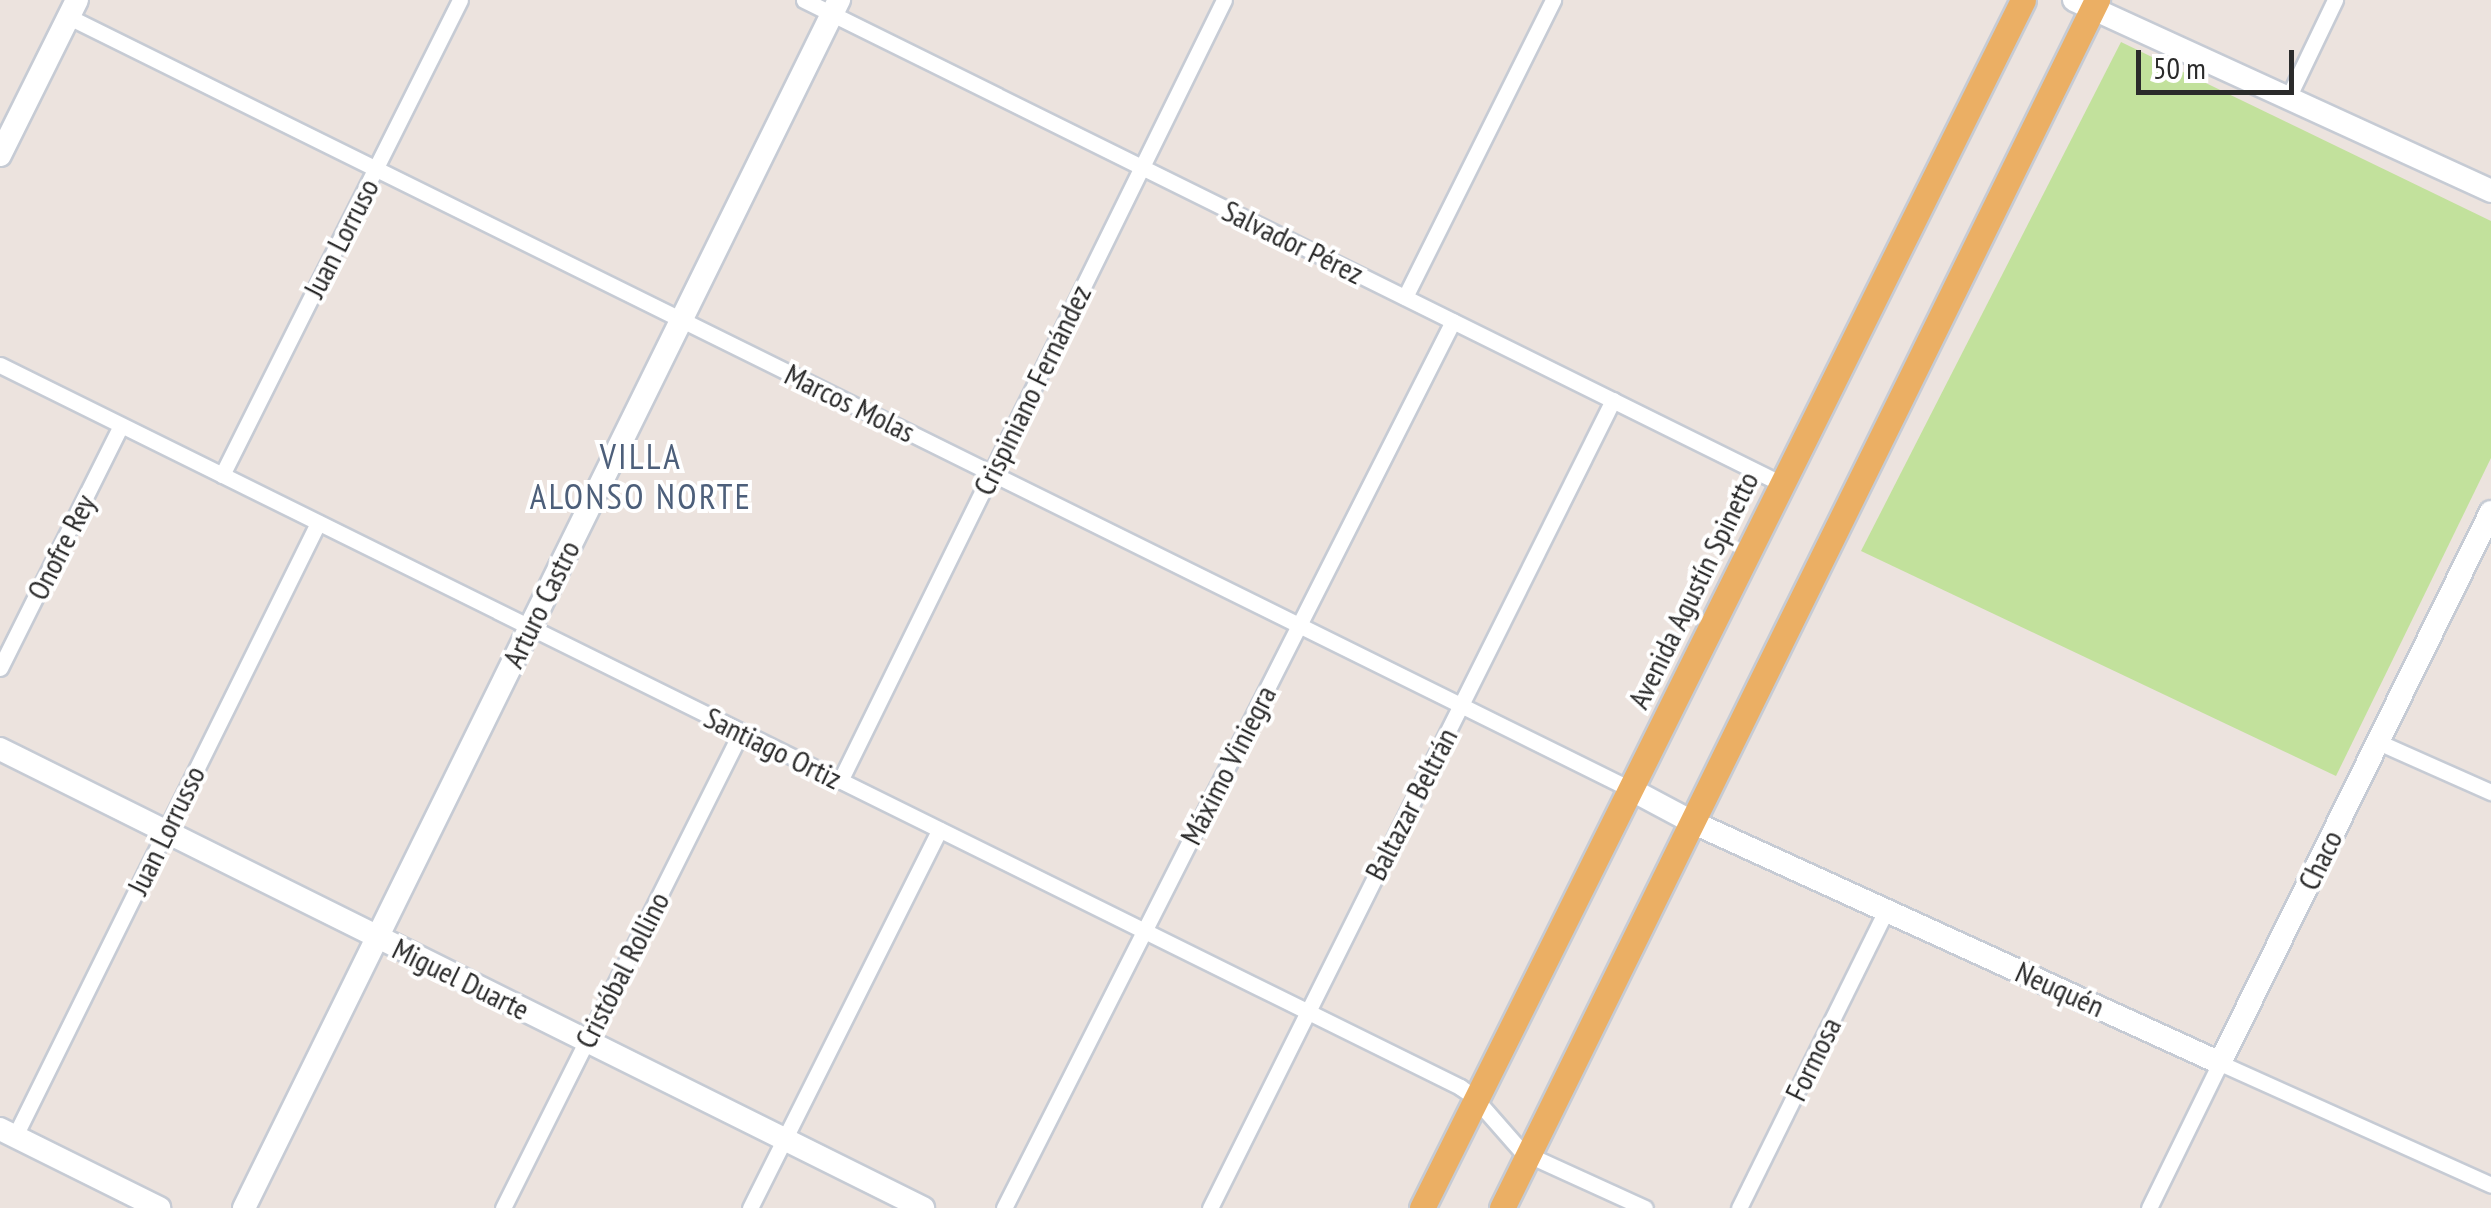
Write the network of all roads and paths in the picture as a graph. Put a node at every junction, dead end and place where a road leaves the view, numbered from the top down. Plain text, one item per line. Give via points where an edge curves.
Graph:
1 (460, 0) edge
2 (804, 0) edge
3 (1224, 0) edge
4 (1553, 0) edge
5 (2023, 0) edge
6 (2335, 0) edge
7 (2088, 3) edge
8 (836, 7) edge
9 (73, 8) edge
10 (2288, 98) junction
11 (0, 155) edge
12 (1142, 167) junction
13 (376, 168) junction
14 (2491, 191) edge
15 (1404, 297) junction
16 (681, 320) junction
17 (1453, 321) junction
18 (0, 365) edge
19 (1613, 400) junction
20 (121, 425) junction
21 (992, 473) junction
22 (222, 475) junction
23 (1782, 484) junction
24 (2491, 512) edge
25 (318, 523) junction
26 (1299, 625) junction
27 (530, 628) junction
28 (0, 668) edge
29 (1461, 705) junction
30 (742, 732) junction
31 (2378, 742) junction
32 (0, 750) edge
33 (840, 781) junction
34 (1630, 789) junction
35 (2491, 792) edge
36 (1692, 822) junction
37 (939, 830) junction
38 (166, 832) junction
39 (1886, 910) junction
40 (1144, 932) junction
41 (378, 937) junction
42 (1308, 1012) junction
43 (587, 1041) junction
44 (2220, 1062) junction
45 (1476, 1099) junction
46 (7, 1133) edge
47 (784, 1139) junction
48 (1528, 1156) junction
49 (2491, 1185) edge
50 (159, 1208) edge
51 (244, 1208) edge
52 (504, 1208) edge
53 (750, 1208) edge
54 (923, 1208) edge
55 (1004, 1208) edge
56 (1210, 1208) edge
57 (1422, 1208) edge
58 (1502, 1208) edge
59 (1645, 1208) edge
60 (1739, 1208) edge
61 (2149, 1208) edge

1 - 13 street, Juan Lorruso
2 - 8 street, Salvador Pérez
3 - 12 street, Crispiniano Fernández
4 - 15 street
5 - 23 main road, Avenida Agustín Spinetto
6 - 10 street
7 - 10 street
7 - 36 main road
8 - 12 street, Salvador Pérez
8 - 16 street, Arturo Castro
9 - 11 street
9 - 13 street, Marcos Molas
10 - 14 street
12 - 15 street, Salvador Pérez
12 - 21 street, Crispiniano Fernández
13 - 16 street, Marcos Molas
13 - 22 street, Juan Lorruso
15 - 17 street, Salvador Pérez
16 - 21 street, Marcos Molas
16 - 27 street, Arturo Castro
17 - 19 street, Salvador Pérez
17 - 26 street, Máximo Viniegra
18 - 20 street, Santiago Ortiz
19 - 23 street, Salvador Pérez
19 - 29 street, Baltazar Beltrán
20 - 22 street, Santiago Ortiz
20 - 28 street, Onofre Rey
21 - 26 street, Marcos Molas
21 - 33 street, Crispiniano Fernández
22 - 25 street, Santiago Ortiz
23 - 34 main road, Avenida Agustín Spinetto
24 - 31 street, Chaco
25 - 27 street, Santiago Ortiz
25 - 38 street, Juan Lorrusso
26 - 29 street, Marcos Molas
26 - 40 street, Máximo Viniegra
27 - 30 street, Santiago Ortiz
27 - 41 street, Arturo Castro
29 - 34 street, Marcos Molas
29 - 42 street, Baltazar Beltrán
30 - 33 street, Santiago Ortiz
30 - 43 street, Cristóbal Rollino
31 - 35 street
31 - 44 street, Chaco
32 - 38 street, Miguel Duarte
33 - 37 street, Santiago Ortiz
34 - 36 street, Neuquén
34 - 45 main road, Avenida Agustín Spinetto
36 - 39 street, Neuquén
36 - 48 main road
37 - 40 street, Santiago Ortiz
37 - 47 street
38 - 41 street, Miguel Duarte
38 - 46 street, Juan Lorrusso
39 - 44 street, Neuquén
39 - 60 street, Formosa
40 - 42 street, Santiago Ortiz
40 - 55 street, Máximo Viniegra
41 - 43 street, Miguel Duarte
41 - 51 street, Arturo Castro
42 - 45 street, Santiago Ortiz
42 - 56 street, Baltazar Beltrán
43 - 47 street, Miguel Duarte
43 - 52 street, Cristóbal Rollino
44 - 49 street, Neuquén
44 - 61 street, Chaco
45 - 48 street, Santiago Ortiz
45 - 57 main road, Avenida Agustín Spinetto
46 - 50 street
47 - 53 street
47 - 54 street, Miguel Duarte
48 - 58 main road
48 - 59 street

